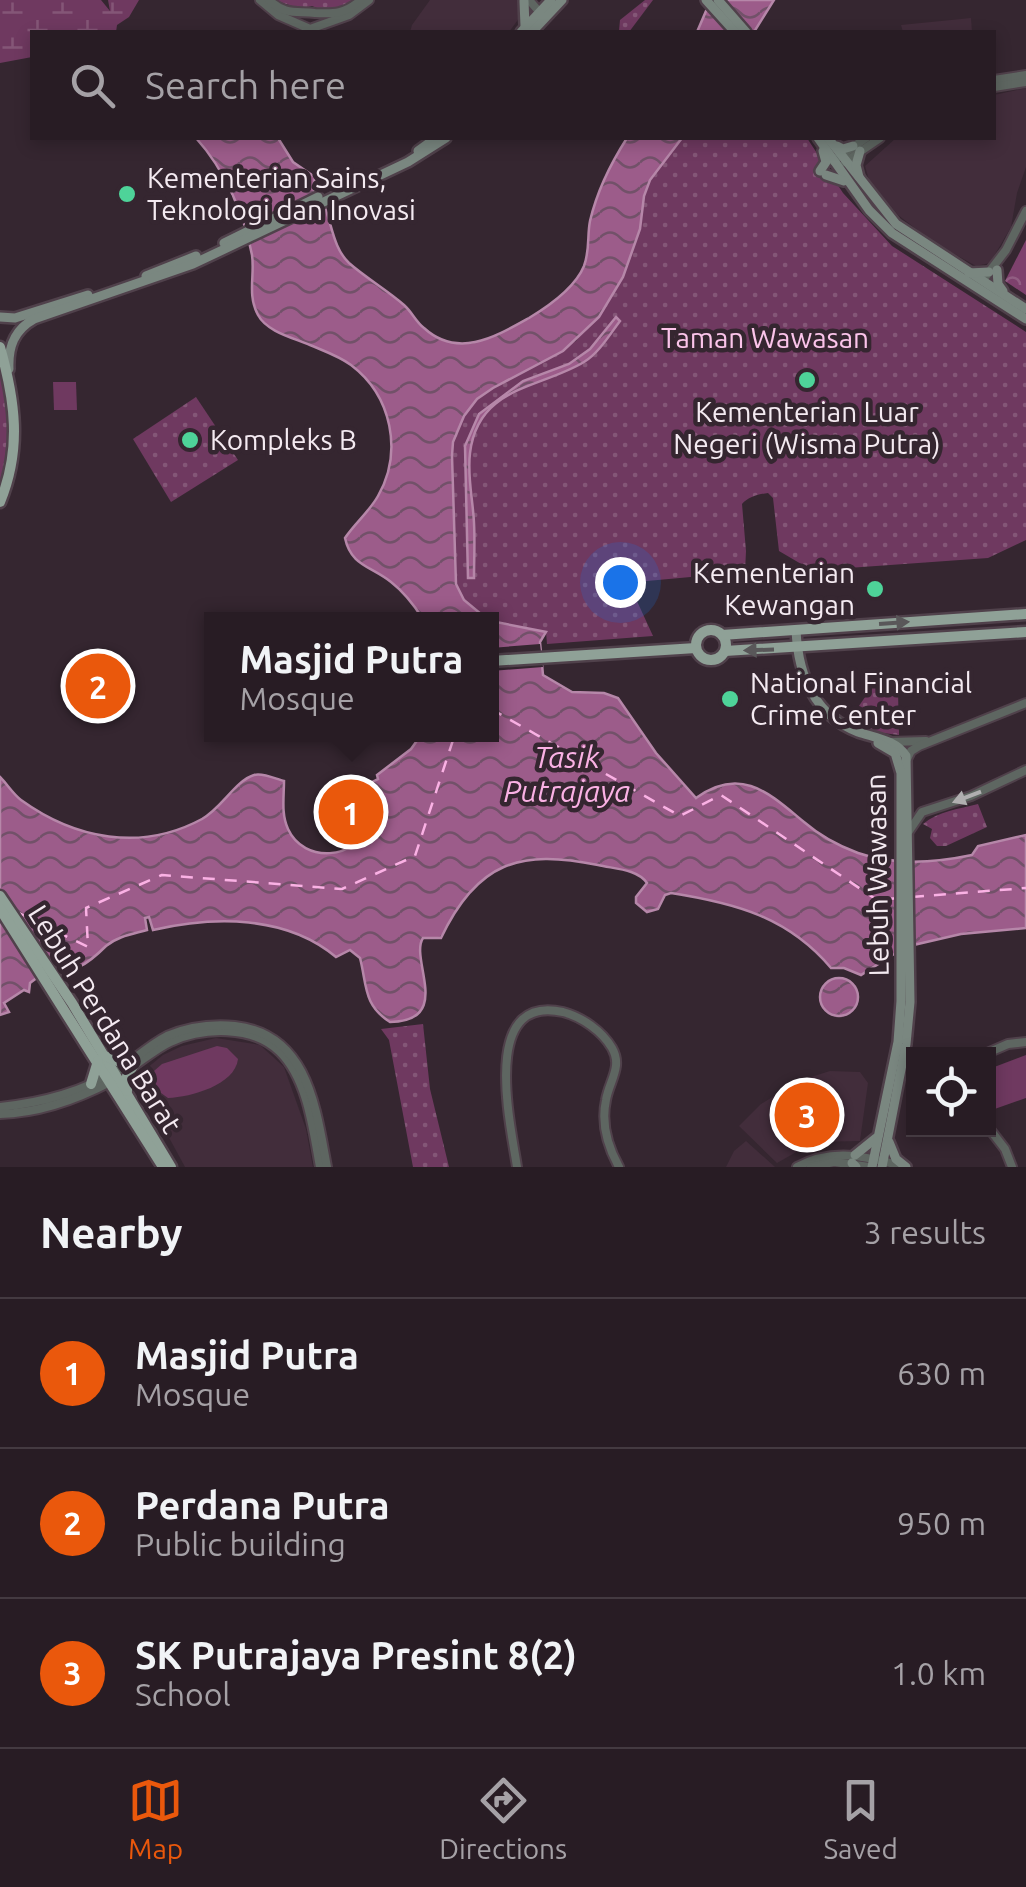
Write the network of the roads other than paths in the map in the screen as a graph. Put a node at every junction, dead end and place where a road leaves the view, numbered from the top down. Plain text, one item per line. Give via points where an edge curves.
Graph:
1 (260, 0) edge
2 (268, 0) edge
3 (361, 0) edge
4 (369, 0) edge
5 (527, 0) edge
6 (549, 0) edge
7 (562, 0) edge
8 (706, 0) edge
9 (718, 0) edge
10 (317, 14) junction
11 (540, 16) junction
12 (304, 19) junction
13 (317, 26) junction
14 (526, 30) edge
15 (527, 30) edge
16 (732, 30) edge
17 (744, 30) edge
18 (1026, 78) edge
19 (996, 84) edge
20 (433, 140) edge
21 (443, 140) edge
22 (824, 140) edge
23 (825, 140) edge
24 (826, 140) edge
25 (864, 140) edge
26 (876, 140) edge
27 (857, 149) junction
28 (839, 161) junction
29 (355, 184) junction
30 (856, 184) junction
31 (1026, 212) edge
32 (1026, 225) edge
33 (218, 249) junction
34 (993, 271) junction
35 (967, 272) junction
36 (982, 286) junction
37 (1008, 297) junction
38 (1026, 309) edge
39 (0, 318) edge
40 (1026, 319) edge
41 (0, 346) edge
42 (10, 382) junction
43 (0, 502) edge
44 (1026, 614) edge
45 (794, 630) junction
46 (1026, 632) edge
47 (722, 635) junction
48 (696, 646) junction
49 (799, 647) junction
50 (725, 651) junction
51 (499, 658) edge
52 (798, 661) joint
53 (1026, 702) edge
54 (838, 722) junction
55 (935, 740) junction
56 (890, 742) junction
57 (907, 759) junction
58 (1026, 770) edge
59 (901, 773) junction
60 (906, 833) junction
61 (0, 896) edge
62 (0, 909) edge
63 (61, 995) junction
64 (1026, 1042) edge
65 (996, 1049) edge
66 (101, 1058) junction
67 (133, 1063) junction
68 (116, 1082) junction
69 (95, 1086) junction
70 (0, 1110) edge
71 (883, 1137) junction
72 (996, 1137) edge
73 (854, 1162) edge
74 (876, 1164) edge
75 (163, 1167) edge
76 (170, 1167) edge
77 (323, 1167) edge
78 (517, 1167) edge
79 (618, 1167) edge
80 (797, 1167) edge
81 (811, 1167) edge
82 (906, 1167) edge
83 (1012, 1167) edge

1 - 12 street via 278,15
2 - 12 street
3 - 10 street via 348,10
4 - 13 street
5 - 6 main road
5 - 11 street
5 - 14 main road
6 - 11 main road
7 - 11 main road
8 - 16 main road
9 - 17 main road
10 - 12 street
10 - 13 street
11 - 15 main road
12 - 13 street via 310,29
18 - 19 street
20 - 29 main road
21 - 29 main road
22 - 30 main road via 823,173
23 - 28 main road
24 - 27 main road
25 - 27 street
26 - 27 street
27 - 28 street
27 - 30 main road
28 - 30 main road
29 - 33 main road
30 - 35 main road via 896,224
30 - 36 main road via 892,233
31 - 34 street
32 - 34 street
33 - 39 main road via 134,281
33 - 42 main road via 173,272 26,324 10,348
34 - 35 main road
34 - 36 street
34 - 37 main road
35 - 36 main road
36 - 37 main road
36 - 40 main road
37 - 38 main road
41 - 42 main road
42 - 43 main road via 16,436
45 -> 44 main road
45 - 47 main road
45 - 49 main road, Lebuh Wawasan
46 - 49 main road
47 - 48 main road via 705,632
47 - 50 main road
48 - 50 main road via 710,660
48 - 51 main road
49 -> 50 main road
49 - 52 main road
49 - 54 main road, Lebuh Wawasan via 799,677
52 - 54 main road, Lebuh Wawasan via 813,695
53 - 55 street
54 - 56 main road, Lebuh Wawasan
54 - 59 main road, Lebuh Wawasan via 895,753
55 - 56 street
55 - 57 street
56 - 57 main road, Lebuh Wawasan
57 - 59 main road
57 - 60 main road, Lebuh Wawasan
58 -> 60 street via 922,812
59 - 60 main road, Lebuh Wawasan
60 - 71 main road, Lebuh Wawasan via 906,1044
61 - 63 main road, Lebuh Perdana Barat
62 - 63 main road, Lebuh Perdana Barat
63 - 66 main road, Lebuh Perdana Barat
64 - 65 street
66 - 67 main road
66 - 68 main road, Lebuh Perdana Barat
66 - 69 main road
67 - 68 street
67 - 68 main road
67 - 77 street via 173,1040 208,1032 263,1040 294,1072
68 - 69 main road
68 - 69 street
68 - 75 main road, Lebuh Perdana Barat
68 - 76 main road, Lebuh Perdana Barat
69 - 70 street via 36,1109
71 - 73 main road
71 - 74 main road, Lebuh Wawasan
71 - 82 main road
72 - 83 street
73 - 74 street
73 - 80 street via 828,1154
73 - 81 street
74 - 82 street
78 - 79 street via 505,1060 521,1023 553,1011 587,1023 614,1053 605,1125

